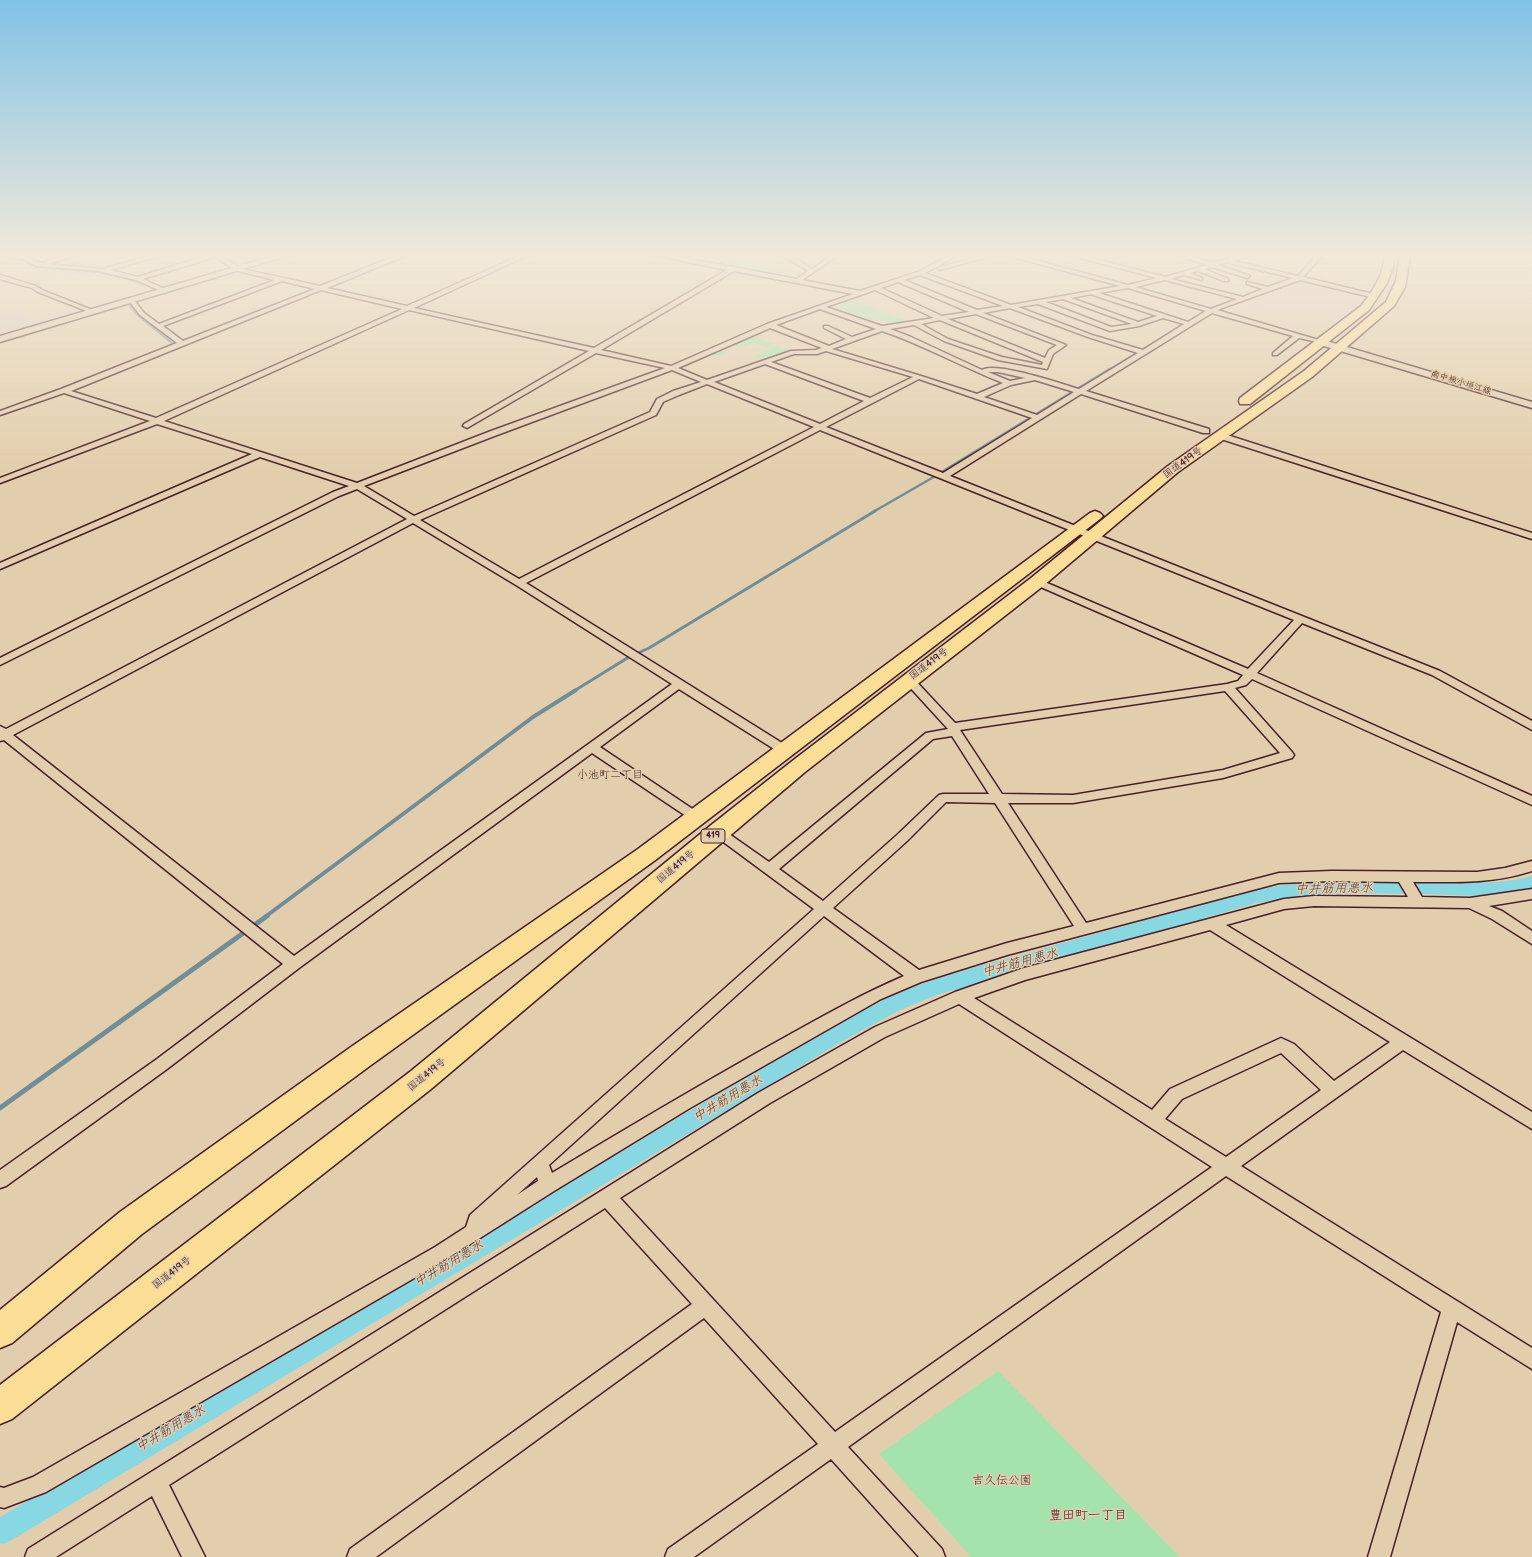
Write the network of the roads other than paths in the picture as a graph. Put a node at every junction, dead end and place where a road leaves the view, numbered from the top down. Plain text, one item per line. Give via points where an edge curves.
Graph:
1 (39, 328) edge
2 (160, 328) edge
3 (226, 328) edge
4 (364, 328) edge
5 (493, 328) edge
6 (634, 328) edge
7 (753, 328) edge
8 (765, 328) edge
9 (773, 328) edge
10 (827, 328) edge
11 (884, 328) joint
12 (923, 328) edge
13 (963, 328) edge
14 (1014, 328) edge
15 (1068, 328) edge
16 (1107, 328) edge
17 (1119, 328) edge
18 (1177, 328) edge
19 (1268, 328) edge
20 (1346, 328) edge
21 (1355, 328) edge
22 (1297, 336) junction
23 (0, 339) edge
24 (851, 339) junction
25 (185, 344) junction
26 (1329, 345) junction
27 (827, 349) junction
28 (595, 351) junction
29 (1139, 351) junction
30 (1274, 354) dead end
31 (765, 362) junction
32 (1021, 363) junction
33 (1046, 365) junction
34 (662, 366) junction
35 (672, 368) junction
36 (979, 371) junction
37 (1012, 373) junction
38 (919, 377) junction
39 (1039, 379) junction
40 (706, 382) junction
41 (1009, 383) junction
42 (1076, 390) junction
43 (67, 392) junction
44 (977, 397) junction
45 (870, 401) junction
46 (1532, 405) edge
47 (0, 413) edge
48 (1033, 416) junction
49 (157, 421) junction
50 (820, 428) junction
51 (494, 433) junction
52 (1214, 434) junction
53 (988, 440) dead end
54 (260, 454) junction
55 (939, 474) junction
56 (0, 480) edge
57 (358, 486) junction
58 (412, 519) junction
59 (1084, 532) junction
60 (1532, 536) edge
61 (0, 566) edge
62 (1037, 582) junction
63 (519, 583) junction
64 (1300, 618) junction
65 (0, 662) edge
66 (1250, 674) junction
67 (909, 680) junction
68 (679, 684) junction
69 (1228, 687) junction
70 (1532, 726) edge
71 (954, 729) junction
72 (2, 734) edge
73 (592, 747) junction
74 (786, 750) junction
75 (998, 798) junction
76 (1532, 801) edge
77 (696, 817) junction
78 (718, 832) junction
79 (1532, 866) edge
80 (770, 869) junction
81 (1403, 877) junction
82 (1532, 894) edge
83 (1418, 902) junction
84 (1470, 903) junction
85 (824, 908) junction
86 (1212, 924) junction
87 (1083, 928) junction
88 (1532, 938) edge
89 (294, 964) junction
90 (917, 977) junction
91 (960, 997) junction
92 (1402, 1042) junction
93 (1333, 1091) junction
94 (1153, 1121) junction
95 (1532, 1121) edge
96 (540, 1162) junction
97 (1225, 1166) junction
98 (0, 1180) edge
99 (548, 1185) junction
100 (607, 1197) junction
101 (474, 1232) junction
102 (706, 1305) junction
103 (1451, 1309) junction
104 (0, 1331) edge
105 (1532, 1359) edge
106 (0, 1407) edge
107 (833, 1446) junction
108 (156, 1482) junction
109 (0, 1497) edge
110 (36, 1557) edge
111 (194, 1557) edge
112 (358, 1557) edge
113 (676, 1557) edge
114 (934, 1557) edge
115 (1380, 1557) edge

1 - 23 street
2 - 25 street
3 - 25 street
4 - 49 street
5 - 28 street
6 - 28 street
7 - 34 street
8 - 35 street
9 - 27 street
10 - 24 street
11 - 24 street
11 - 36 street
12 - 32 street via 946,340 1000,359
13 - 33 street
14 - 33 street via 1064,345 1052,350
15 - 29 street
16 - 17 street
18 - 29 street
19 - 22 street
20 - 26 highway, 国道419号 / 419
21 - 26 highway, 国道419号 / 419
22 - 26 street
22 - 30 street
24 - 27 street
25 - 43 street
26 - 46 street, 南中根小垣江線
26 - 52 highway, 国道419号 / 419 via 1308,374
27 - 31 street via 817,352 793,352
27 - 38 street
28 - 34 street
28 - 51 street via 467,426
29 - 42 street
31 - 40 street
31 - 45 street
32 - 33 street
32 - 37 street
33 - 39 street via 1047,374
34 - 35 street
35 - 40 street
35 - 51 street
36 - 37 street via 998,370
36 - 41 street
37 - 39 street
38 - 44 street
38 - 45 street
39 - 41 street
39 - 42 street
40 - 50 street
40 - 58 street via 676,392 660,401 653,413
41 - 44 street
42 - 48 street
42 - 52 street
43 - 47 street
43 - 49 street
44 - 48 street
45 - 50 street
48 - 53 street
48 - 55 street
49 - 54 street
49 - 56 street
50 - 55 street
50 - 63 street
51 - 57 street
52 - 59 highway, 国道419号 / 419 via 1173,469
52 - 60 street
54 - 57 street
54 - 61 street
55 - 59 street
57 - 58 street
57 - 65 street via 336,494
58 - 63 street
58 - 72 street
59 - 62 highway, 国道419号 / 419
59 - 64 street
59 - 74 highway, 国道419号 / 419
62 - 66 street
62 - 67 highway, 国道419号 / 419
63 - 68 street
64 - 66 street
64 - 70 street via 1448,678
66 - 69 street via 1242,683
66 - 76 street
67 - 71 street
67 - 78 highway, 国道419号 / 419
68 - 73 street
68 - 74 street
69 - 71 street
69 - 75 street via 1288,755 1223,774 1073,799
71 - 75 street
71 - 80 street via 930,736
72 - 89 street
73 - 77 street
73 - 89 street
74 - 77 highway, 国道419号 / 419
75 - 85 street via 943,798
75 - 87 street
77 - 104 highway, 国道419号 / 419 via 131,1223
78 - 80 street
78 - 106 highway, 国道419号 / 419 via 421,1080
79 - 81 street via 1518,871 1468,878
80 - 85 street
81 - 83 street
81 - 87 street via 1310,875 1280,878
82 - 84 street
83 - 84 street
83 - 86 street via 1314,901 1284,904
84 - 88 street via 1497,915
85 - 90 street
85 - 96 street
86 - 91 street via 1024,974
86 - 92 street
87 - 90 street
89 - 98 street via 162,1064
90 - 99 street via 876,995 798,1038
91 - 94 street
91 - 100 street via 880,1032 764,1098
92 - 93 street
92 - 95 street
93 - 94 street via 1289,1049 1281,1045 1176,1094
93 - 97 street
94 - 97 street
96 - 99 street
96 - 101 street via 476,1221
97 - 103 street
97 - 107 street
99 - 101 street
100 - 102 street
100 - 108 street
101 - 109 street via 39,1485 4,1498
102 - 107 street
102 - 112 street
103 - 105 street
103 - 115 street
107 - 113 street
107 - 114 street
108 - 110 street
108 - 111 street

